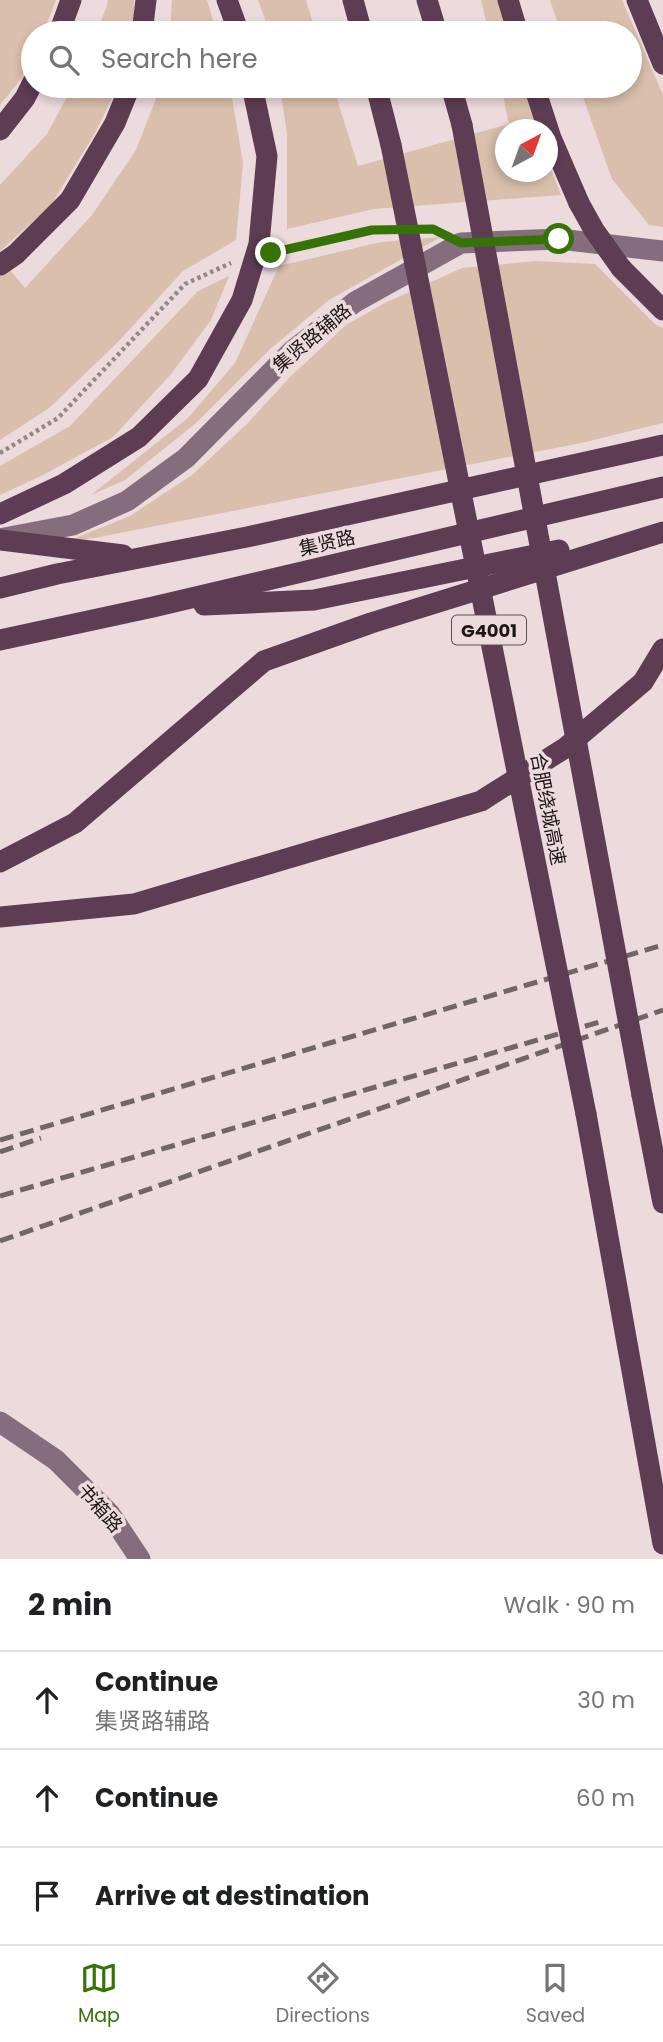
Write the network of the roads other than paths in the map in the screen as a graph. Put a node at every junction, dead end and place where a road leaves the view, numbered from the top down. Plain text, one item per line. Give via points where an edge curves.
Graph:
1 (71, 0) edge
2 (146, 0) edge
3 (227, 0) edge
4 (353, 0) edge
5 (428, 0) edge
6 (508, 0) edge
7 (637, 0) edge
8 (63, 21) edge
9 (143, 21) edge
10 (235, 21) edge
11 (359, 21) edge
12 (433, 21) edge
13 (514, 21) edge
14 (663, 64) edge
15 (24, 98) edge
16 (125, 98) edge
17 (255, 98) edge
18 (379, 98) edge
19 (454, 98) edge
20 (538, 98) edge
21 (0, 130) edge
22 (663, 251) edge
23 (8, 260) edge
24 (663, 310) edge
25 (663, 445) edge
26 (663, 486) edge
27 (0, 514) edge
28 (663, 530) edge
29 (0, 539) edge
30 (143, 557) junction
31 (0, 588) edge
32 (153, 607) junction
33 (0, 640) edge
34 (663, 649) edge
35 (0, 862) edge
36 (0, 917) edge
37 (663, 1203) edge
38 (0, 1422) edge
39 (663, 1544) edge
40 (140, 1559) edge

1 - 8 highway
2 - 9 highway
3 - 10 highway
4 - 11 highway
5 - 12 highway
6 - 13 highway
7 - 14 highway
15 - 21 highway
16 - 23 highway via 70,200
17 - 27 highway via 267,156 259,244 242,300 198,379 139,437 64,484
18 - 39 highway, 合肥绕城高速 / G4001, bridge via 586,1114
19 - 37 highway, 合肥绕城高速 / G4001, bridge
20 - 24 highway, bridge via 579,204 594,230 621,268
22 - 29 street, 集贤路辅路 via 559,239 461,243 355,302 293,350 186,458 127,501 73,525
25 - 30 highway, 集贤路
26 - 32 highway, 集贤路
28 - 32 highway via 314,600
28 - 35 highway via 264,662 75,823
29 - 30 highway
30 - 31 highway, 集贤路
32 - 33 highway, 集贤路
34 - 36 highway, bridge via 643,682 565,748 481,801 134,904
38 - 40 street, 书箱路 via 56,1460 110,1514

